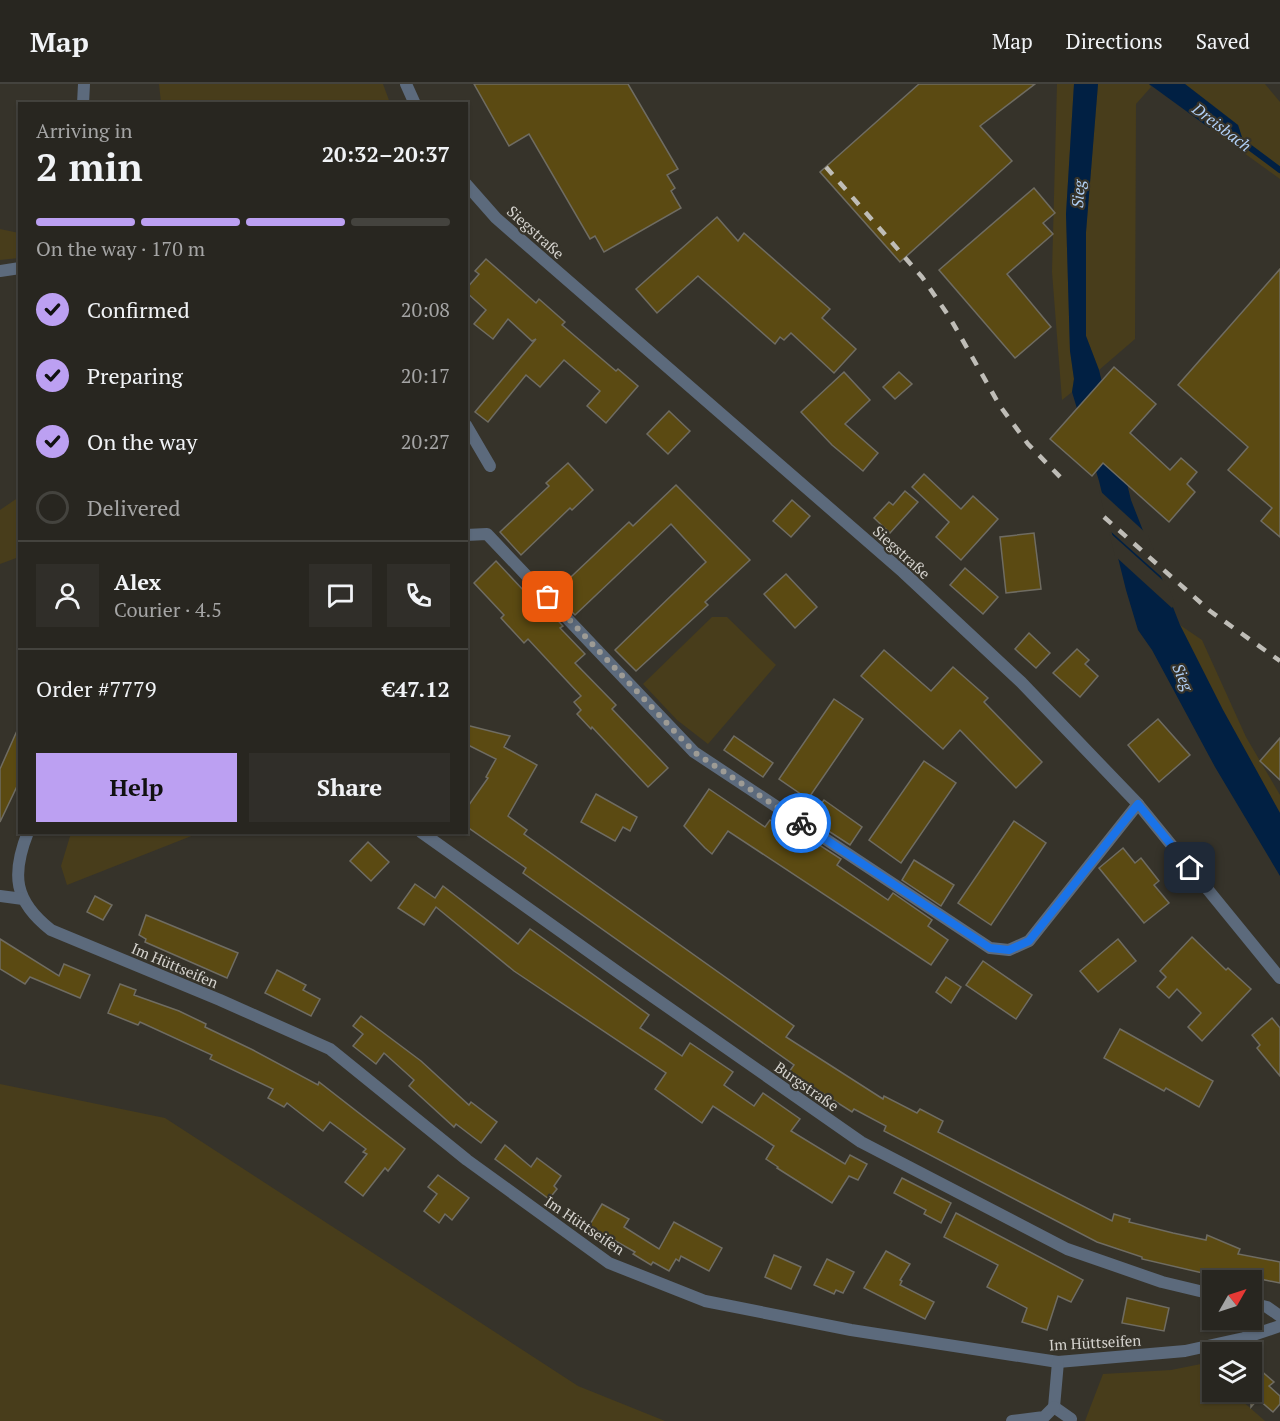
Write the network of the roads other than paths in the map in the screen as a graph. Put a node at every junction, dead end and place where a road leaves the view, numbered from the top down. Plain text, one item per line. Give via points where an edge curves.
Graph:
1 (84, 84) edge
2 (406, 84) edge
3 (83, 102) edge
4 (414, 102) edge
5 (468, 186) edge
6 (18, 268) edge
7 (0, 271) edge
8 (468, 428) edge
9 (490, 466) dead end
10 (468, 535) edge
11 (1138, 804) junction
12 (27, 834) edge
13 (424, 834) edge
14 (0, 896) edge
15 (23, 899) junction
16 (1280, 978) edge
17 (1202, 1292) edge
18 (1262, 1306) edge
19 (1280, 1316) edge
20 (1280, 1326) edge
21 (1058, 1362) junction
22 (1054, 1407) junction
23 (1071, 1419) dead end
24 (1012, 1421) edge

1 - 3 street
2 - 4 street
5 - 11 street, Siegstraße via 496,218 903,572 1021,682
6 - 7 street
8 - 9 street
10 - 11 street via 487,534 694,752 990,948 1009,950 1029,941
11 - 16 street, Siegstraße
12 - 15 street, Im Hüttseifen via 17,871
13 - 17 street, Burgstraße via 861,1142 1067,1249
14 - 15 street
15 - 21 street, Im Hüttseifen via 35,917 51,930 330,1049 467,1160 609,1263 705,1301 851,1330
18 - 19 street
20 - 21 street, Im Hüttseifen via 1185,1351
21 - 22 street
22 - 23 street
22 - 24 street via 1044,1417

